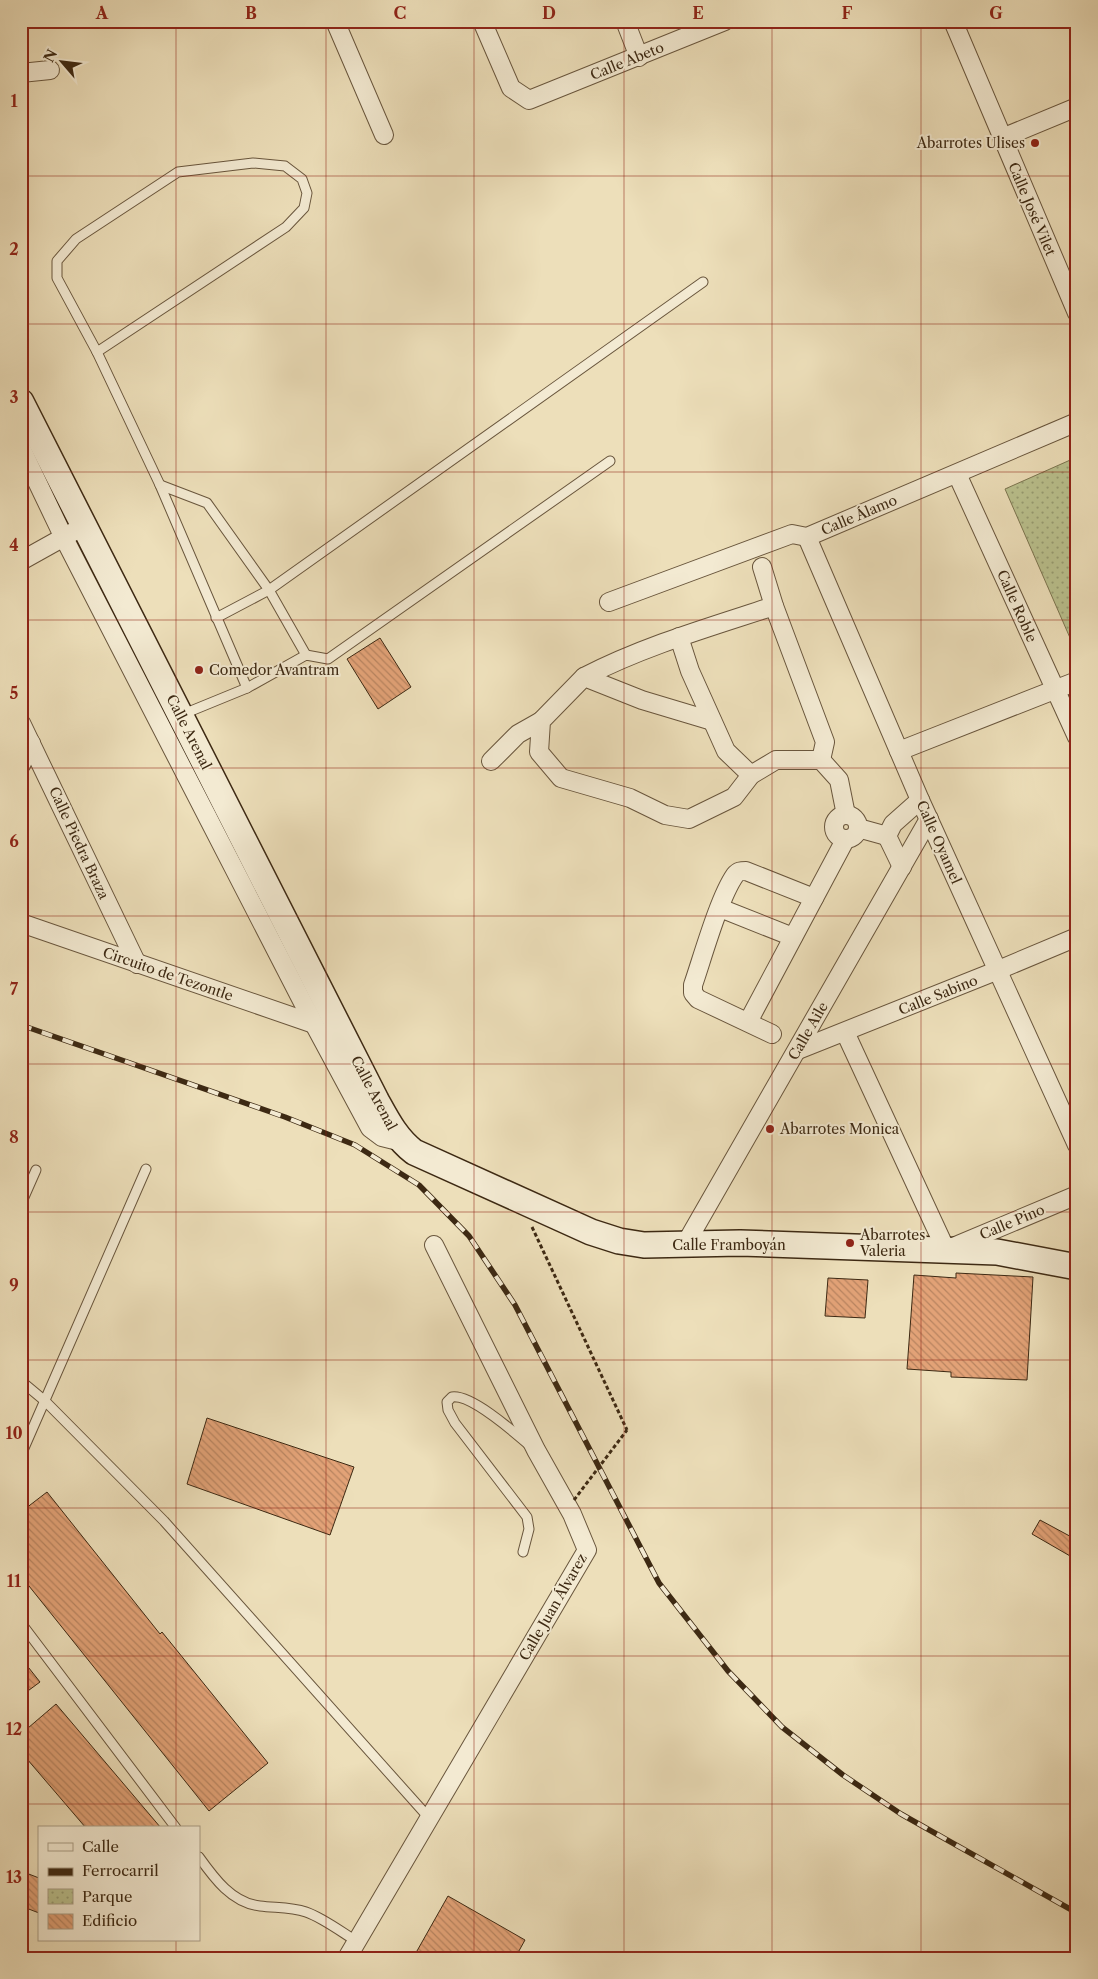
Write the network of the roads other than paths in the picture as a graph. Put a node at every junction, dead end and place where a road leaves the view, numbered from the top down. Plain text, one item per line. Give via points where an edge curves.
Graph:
1 (335, 21) edge
2 (482, 21) edge
3 (624, 21) edge
4 (725, 21) edge
5 (954, 21) edge
6 (639, 57) junction
7 (50, 70) dead end
8 (21, 73) edge
9 (1077, 107) edge
10 (384, 135) dead end
11 (1002, 138) junction
12 (703, 282) dead end
13 (1077, 313) edge
14 (97, 352) junction
15 (21, 402) edge
16 (1077, 422) edge
17 (21, 448) edge
18 (610, 461) dead end
19 (957, 474) junction
20 (160, 485) junction
21 (85, 525) junction
22 (807, 537) junction
23 (64, 538) junction
24 (21, 561) edge
25 (762, 567) dead end
26 (270, 590) junction
27 (609, 602) dead end
28 (774, 606) junction
29 (216, 618) junction
30 (679, 637) junction
31 (306, 655) junction
32 (584, 677) junction
33 (1077, 681) edge
34 (248, 688) junction
35 (1056, 691) junction
36 (181, 716) junction
37 (541, 721) junction
38 (712, 721) junction
39 (21, 723) edge
40 (1077, 737) edge
41 (32, 743) junction
42 (899, 750) junction
43 (821, 760) junction
44 (491, 761) dead end
45 (21, 765) edge
46 (751, 775) junction
47 (920, 800) junction
48 (846, 814) junction
49 (929, 818) junction
50 (858, 828) junction
51 (887, 836) junction
52 (845, 840) junction
53 (902, 867) junction
54 (814, 898) junction
55 (720, 908) junction
56 (21, 922) edge
57 (1077, 936) edge
58 (793, 937) junction
59 (137, 964) junction
60 (996, 971) junction
61 (748, 1022) junction
62 (314, 1024) junction
63 (844, 1032) junction
64 (772, 1034) dead end
65 (798, 1050) junction
66 (402, 1142) junction
67 (1077, 1145) edge
68 (146, 1169) dead end
69 (36, 1170) dead end
70 (1077, 1195) edge
71 (21, 1204) edge
72 (686, 1244) junction
73 (434, 1245) dead end
74 (946, 1250) junction
75 (1077, 1267) edge
76 (21, 1381) edge
77 (45, 1401) junction
78 (536, 1450) junction
79 (21, 1456) edge
80 (523, 1552) dead end
81 (21, 1623) edge
82 (430, 1819) junction
83 (174, 1826) edge
84 (200, 1858) edge
85 (356, 1940) junction
86 (347, 1958) edge

1 - 10 street
2 - 6 street, Calle Abeto via 511,88 529,100
3 - 6 street
4 - 6 street, Calle Abeto
5 - 11 street, Calle José Vilet
7 - 8 street
9 - 11 street
11 - 13 street, Calle José Vilet
12 - 26 lane
14 - 14 lane via 57,278 57,261 76,239 178,172 253,163 285,166 302,179 307,193 304,208 286,227
14 - 20 lane
15 - 21 street, Calle Arenal
16 - 19 street, Calle Álamo
17 - 23 street, Calle Arenal
18 - 31 lane via 328,659
19 - 22 street, Calle Álamo
19 - 35 street, Calle Roble
20 - 26 lane via 207,503
20 - 29 lane
21 - 23 street
21 - 36 street, Calle Arenal
22 - 27 street, Calle Álamo via 792,534
22 - 42 street, Calle Oyamel
23 - 24 street
23 - 62 street, Calle Arenal
25 - 28 street
26 - 29 lane
26 - 31 lane
28 - 30 street
28 - 43 street via 825,742
29 - 34 lane
30 - 32 street
30 - 38 street
31 - 34 lane
32 - 37 street
32 - 38 street via 642,700
33 - 35 street
34 - 36 lane
35 - 40 street, Calle Roble
35 - 42 street
36 - 66 street, Calle Arenal via 376,1100
37 - 44 street via 518,734
37 - 46 street via 539,752 561,778 630,798 665,815 690,819 734,797
38 - 46 street via 726,751
39 - 41 street, Calle Piedra Braza
41 - 45 street
41 - 59 street, Calle Piedra Braza
42 - 47 street, Calle Oyamel
43 - 46 street via 776,760
43 - 48 street via 839,780
47 - 49 street, Calle Oyamel
47 - 51 street via 893,824
48 - 50 street via 857,821
48 - 52 street via 835,821 833,827 835,834
49 - 53 street, Calle Aile
49 - 60 street, Calle Oyamel
50 - 51 street
50 - 52 street via 852,839
51 - 53 street
52 - 54 street
53 - 65 street, Calle Aile
54 - 55 street via 739,871
54 - 58 street
55 - 58 street
55 - 61 street via 693,993 698,999
56 - 59 street, Circuito de Tezontle
57 - 60 street, Calle Sabino
58 - 61 street
59 - 62 street, Circuito de Tezontle
60 - 63 street, Calle Sabino
60 - 67 street, Calle Oyamel
61 - 64 street
62 - 66 street, Calle Arenal via 370,1128 382,1137
63 - 65 street, Calle Sabino
63 - 74 street
65 - 72 street, Calle Aile
66 - 72 street, Calle Framboyán via 430,1161 591,1232 644,1245
68 - 77 lane
69 - 71 lane
70 - 74 street, Calle Pino
72 - 74 street, Calle Framboyán
73 - 78 street, Calle Juan Álvarez
74 - 75 street, Calle Framboyán via 997,1252
76 - 77 lane
77 - 79 lane
77 - 82 lane via 164,1520
78 - 80 lane via 486,1411 457,1396 452,1396 447,1402 455,1423 527,1517 529,1529
78 - 82 street, Calle Juan Álvarez via 572,1514 587,1550
81 - 83 lane
82 - 85 street, Calle Juan Álvarez
84 - 85 lane via 220,1886 239,1899 258,1906 307,1912
85 - 86 street, Calle Juan Álvarez

